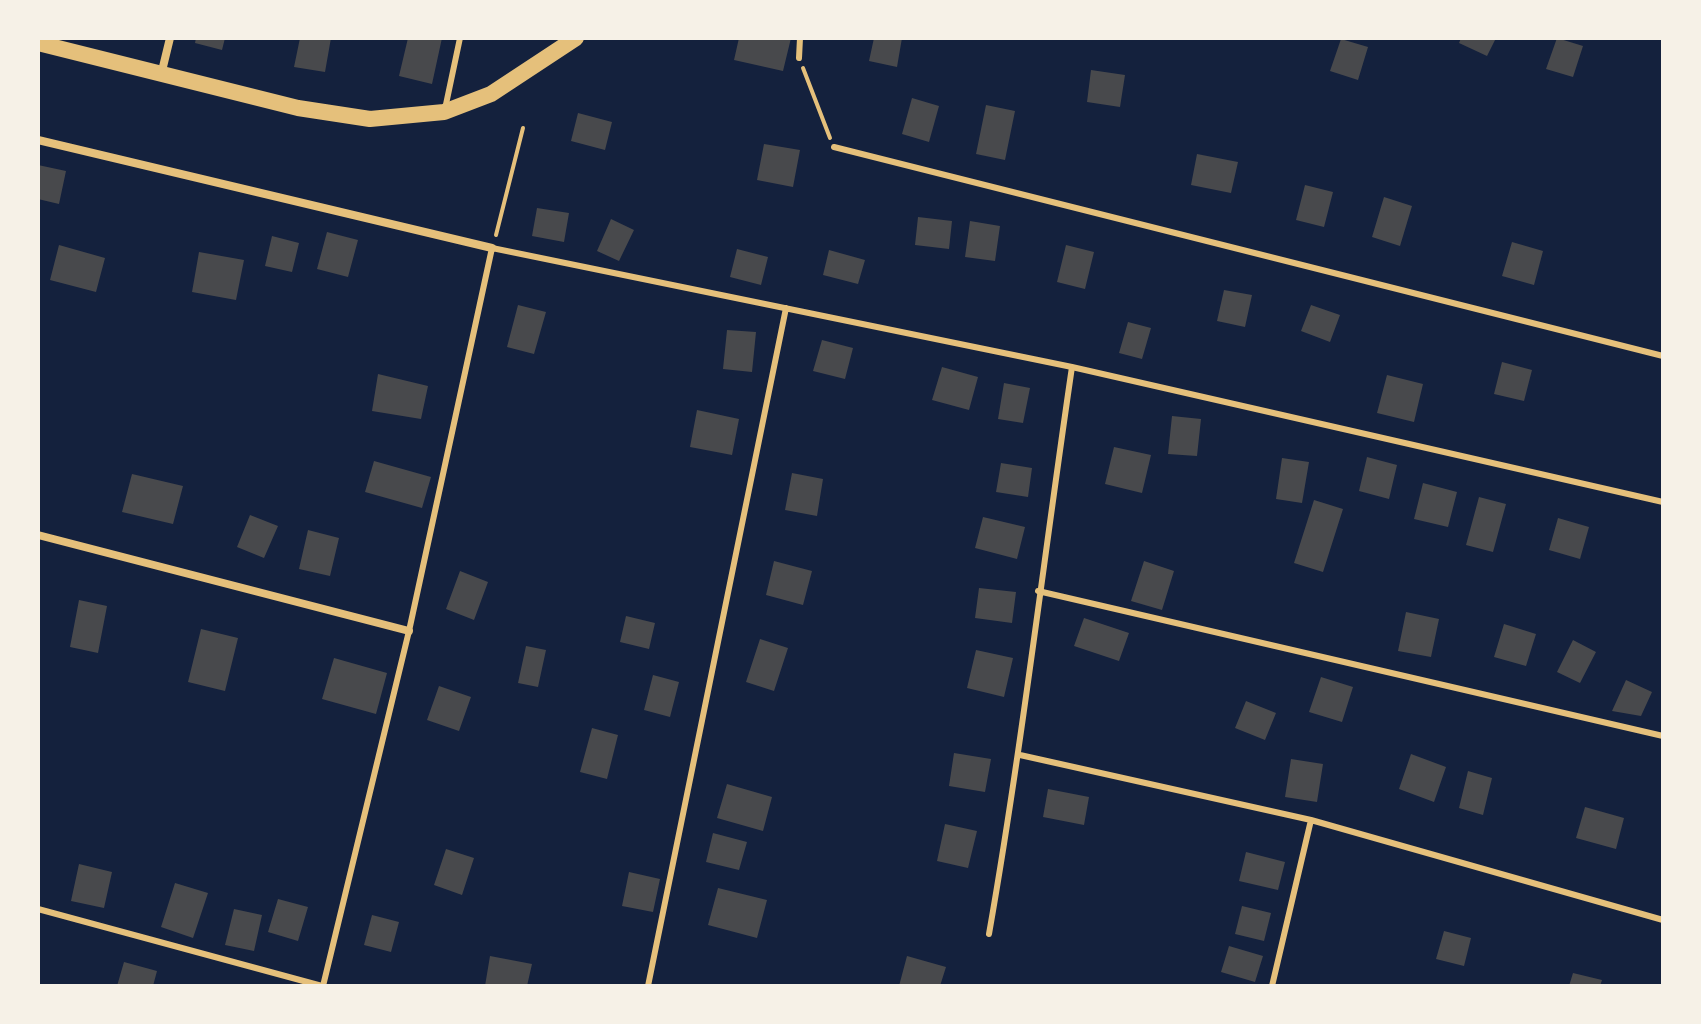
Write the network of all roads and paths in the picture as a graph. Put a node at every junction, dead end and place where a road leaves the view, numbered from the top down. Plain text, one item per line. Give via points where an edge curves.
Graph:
1 (170, 38) edge
2 (460, 38) edge
3 (576, 38) edge
4 (800, 38) edge
5 (38, 43) edge
6 (799, 58) joint
7 (161, 76) junction
8 (444, 112) junction
9 (523, 128) dead end
10 (38, 140) edge
11 (834, 147) joint
12 (492, 248) junction
13 (786, 308) junction
14 (1663, 356) edge
15 (1072, 367) junction
16 (1663, 502) edge
17 (38, 535) edge
18 (1038, 591) junction
19 (409, 631) junction
20 (1663, 736) edge
21 (1020, 755) junction
22 (1311, 820) junction
23 (38, 909) edge
24 (1663, 920) edge
25 (989, 934) dead end
26 (322, 986) edge
27 (648, 986) edge
28 (1272, 986) edge

1 - 7 street
2 - 8 lane
3 - 8 main road via 491,94
4 - 6 lane
5 - 7 main road
6 - 11 path
7 - 8 main road via 370,119
9 - 12 path
10 - 12 street
11 - 14 lane
12 - 13 lane
12 - 19 lane
13 - 15 lane
13 - 27 lane
15 - 16 lane
15 - 18 lane
17 - 19 street
18 - 20 lane
18 - 21 lane
19 - 26 lane
21 - 22 lane
21 - 25 lane
22 - 24 lane
22 - 28 lane
23 - 26 lane

